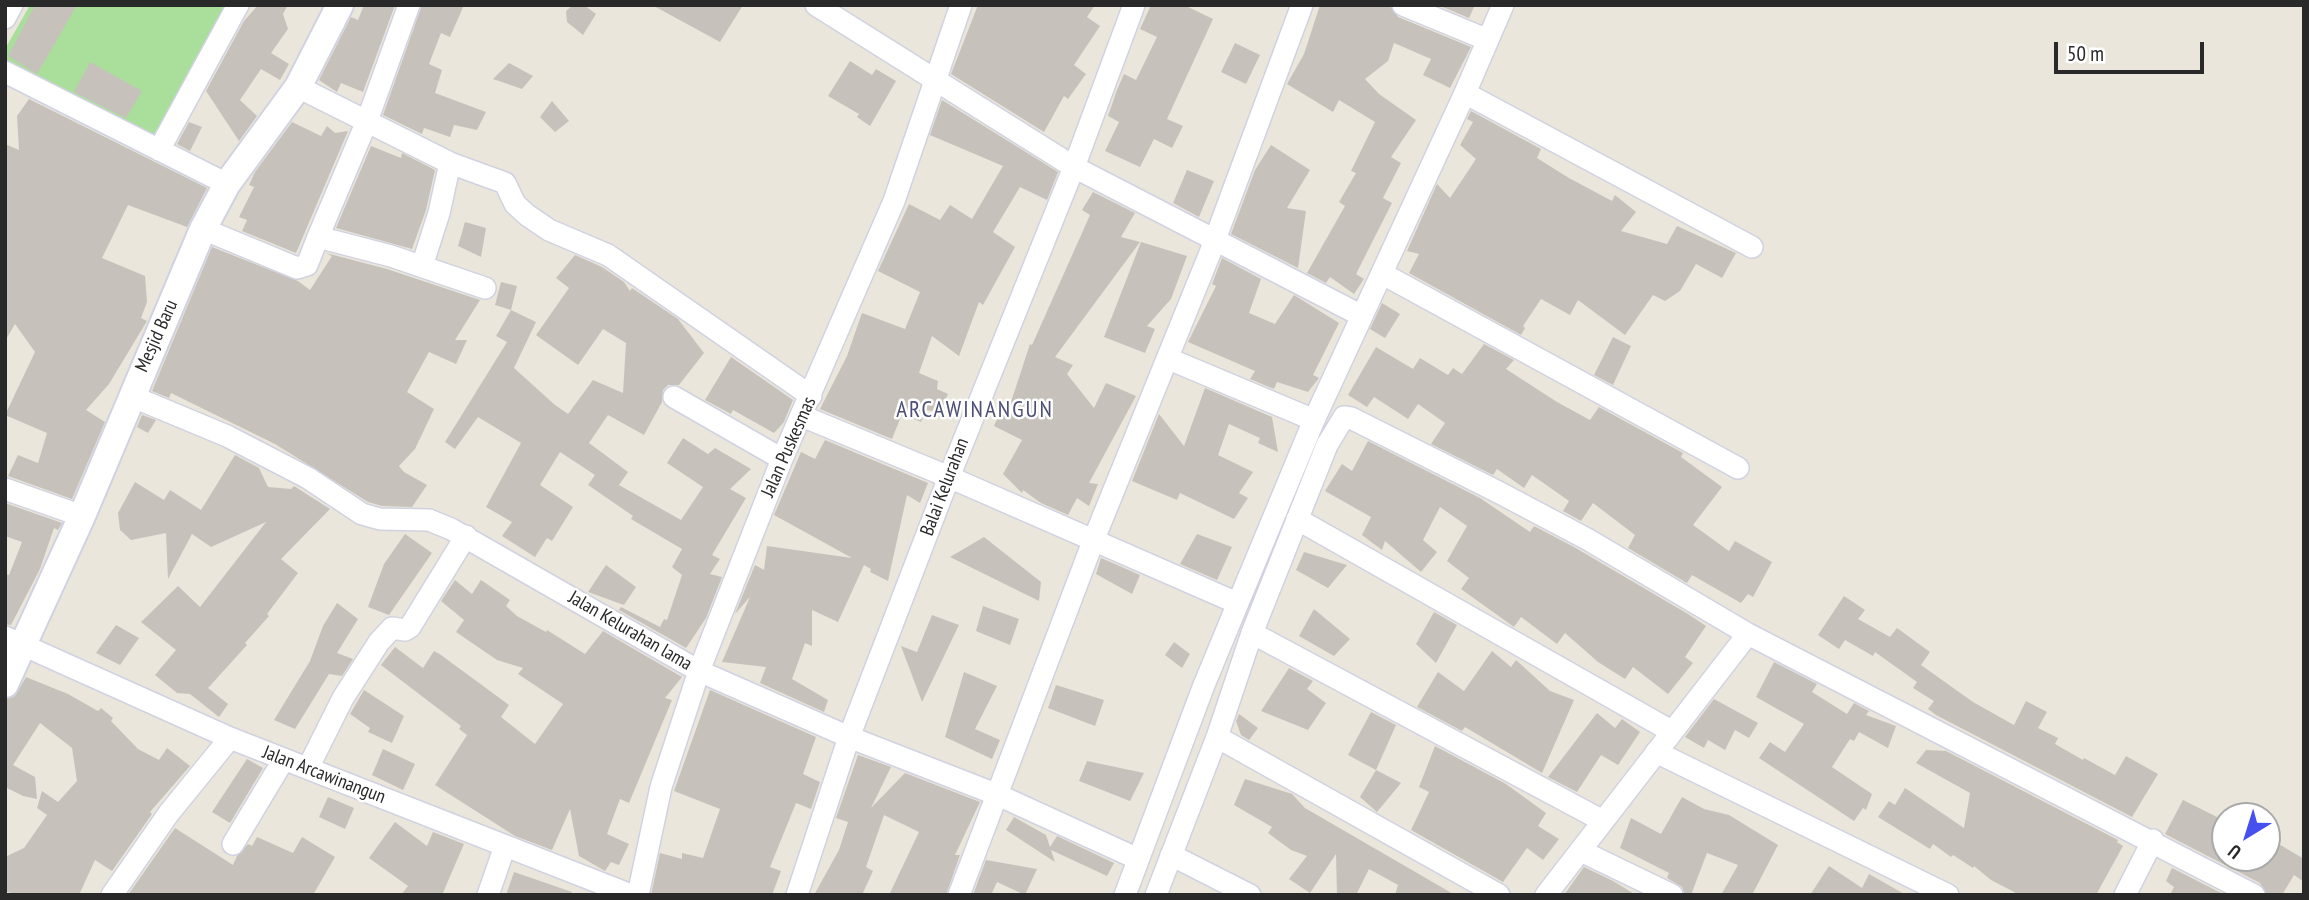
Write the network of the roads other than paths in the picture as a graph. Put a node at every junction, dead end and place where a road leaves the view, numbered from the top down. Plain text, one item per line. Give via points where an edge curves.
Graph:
1 (12, 5) edge
2 (238, 5) edge
3 (340, 5) edge
4 (409, 5) edge
5 (816, 5) edge
6 (961, 5) edge
7 (1134, 5) edge
8 (1302, 5) edge
9 (1403, 5) edge
10 (1503, 5) edge
11 (5, 18) edge
12 (1488, 40) junction
13 (5, 72) edge
14 (934, 82) junction
15 (298, 87) junction
16 (1465, 93) junction
17 (368, 121) junction
18 (159, 150) junction
19 (450, 163) junction
20 (1074, 167) junction
21 (226, 184) junction
22 (203, 229) junction
23 (318, 237) junction
24 (1215, 241) junction
25 (1752, 247) dead end
26 (422, 266) junction
27 (1382, 274) junction
28 (485, 288) dead end
29 (1362, 316) junction
30 (1169, 359) junction
31 (131, 396) junction
32 (811, 396) junction
33 (674, 397) dead end
34 (802, 416) junction
35 (1314, 420) junction
36 (782, 458) junction
37 (1738, 468) dead end
38 (949, 477) junction
39 (5, 489) edge
40 (82, 516) junction
41 (1297, 519) junction
42 (466, 536) junction
43 (1094, 539) junction
44 (1237, 603) junction
45 (1252, 633) junction
46 (1748, 634) junction
47 (13, 640) edge
48 (699, 671) junction
49 (5, 684) edge
50 (1671, 732) junction
51 (849, 737) junction
52 (1217, 737) junction
53 (230, 738) junction
54 (1656, 752) junction
55 (284, 759) junction
56 (307, 768) junction
57 (998, 795) junction
58 (1603, 821) junction
59 (2153, 841) junction
60 (233, 844) dead end
61 (505, 846) junction
62 (1581, 851) junction
63 (1171, 855) junction
64 (1138, 859) junction
65 (112, 895) edge
66 (488, 895) edge
67 (631, 895) edge
68 (638, 895) edge
69 (797, 895) edge
70 (959, 895) edge
71 (1125, 895) edge
72 (1156, 895) edge
73 (1250, 895) edge
74 (1499, 895) edge
75 (1546, 895) edge
76 (1672, 895) edge
77 (1948, 895) edge
78 (2124, 895) edge
79 (2254, 895) edge

1 - 11 street
2 - 18 street
3 - 15 street, Mesjid Baru
4 - 17 street
5 - 14 street
6 - 14 street, Jalan Puskesmas
7 - 20 street, Balai Kelurahan
8 - 24 street
9 - 12 street
10 - 12 street
12 - 16 street
13 - 18 street
14 - 20 street
14 - 32 street, Jalan Puskesmas via 894,201
15 - 17 street
15 - 21 street, Mesjid Baru
16 - 25 street
16 - 27 street
17 - 19 street
17 - 23 street
18 - 21 street
19 - 26 street
19 - 32 street via 505,183 515,204 527,215 549,230 608,255
20 - 24 street
20 - 38 street, Balai Kelurahan
21 - 22 street, Mesjid Baru
22 - 23 street via 302,269
22 - 31 street, Mesjid Baru
23 - 26 street
24 - 29 street
24 - 30 street
26 - 28 street
27 - 29 street
27 - 37 street
29 - 35 street
30 - 35 street
30 - 43 street
31 - 40 street, Mesjid Baru
31 - 42 street, Jalan Kelurahan lama via 227,436 308,478 362,514 429,520
32 - 34 street, Jalan Puskesmas
33 - 36 street
34 - 36 street, Jalan Puskesmas
34 - 38 street
35 - 44 street
36 - 48 street, Jalan Puskesmas
38 - 43 street
38 - 51 street, Balai Kelurahan
39 - 40 street
40 - 47 street, Mesjid Baru
41 - 45 street
41 - 46 street via 1334,428 1343,417 1351,418 1587,540
41 - 50 street
42 - 48 street, Jalan Kelurahan lama
42 - 56 street via 410,627 392,628 379,642
43 - 44 street
43 - 57 street
44 - 64 street
45 - 52 street
45 - 58 street
46 - 50 street
46 - 59 street
47 - 49 street, Mesjid Baru
47 - 53 street, Jalan Arcawinangun
48 - 51 street, Jalan Kelurahan lama
48 - 68 street, Jalan Puskesmas via 661,787
50 - 54 street
51 - 57 street, Jalan Kelurahan lama
51 - 69 street, Balai Kelurahan
52 - 63 street
52 - 74 street
53 - 55 street, Jalan Arcawinangun
53 - 65 street via 169,813
54 - 58 street
54 - 77 street
55 - 56 street, Jalan Arcawinangun
55 - 60 street
56 - 61 street, Jalan Arcawinangun
57 - 64 street, Jalan Kelurahan lama
57 - 70 street
58 - 62 street
59 - 78 street
59 - 79 street
61 - 66 street
61 - 67 street, Jalan Arcawinangun
62 - 75 street
62 - 76 street
63 - 72 street
63 - 73 street
64 - 71 street

